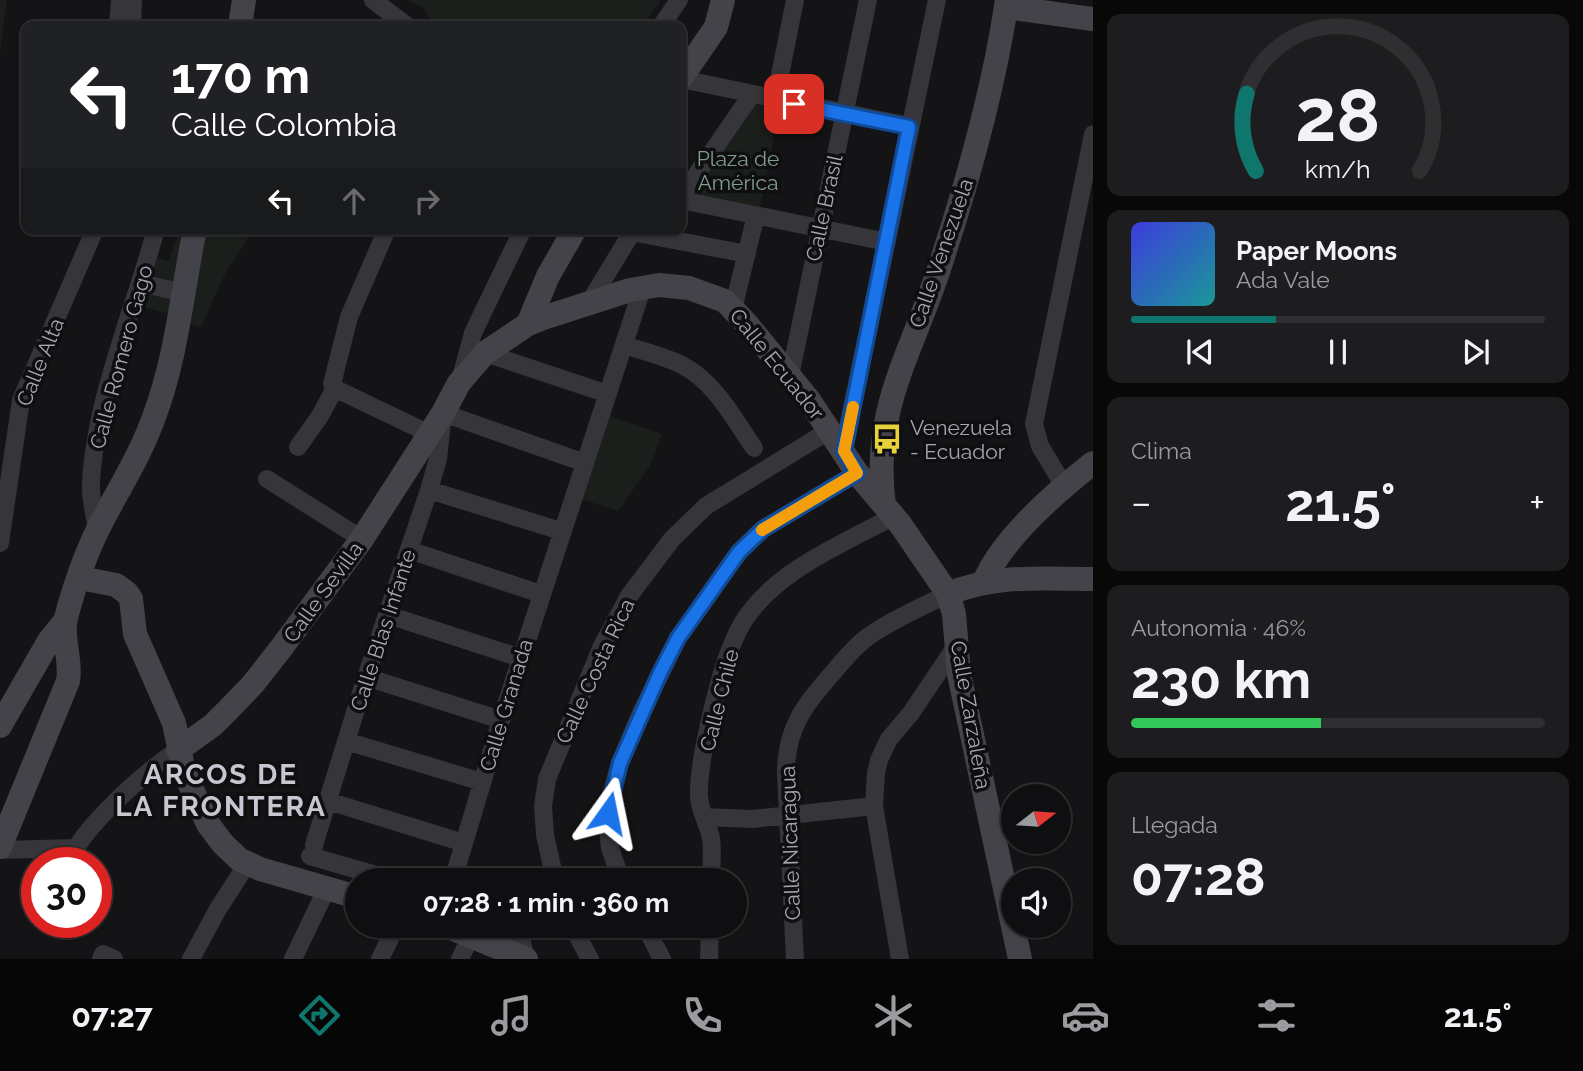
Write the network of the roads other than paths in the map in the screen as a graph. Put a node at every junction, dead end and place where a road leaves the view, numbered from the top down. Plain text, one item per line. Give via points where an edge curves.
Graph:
1 (120, 0) edge
2 (134, 0) edge
3 (244, 0) edge
4 (373, 0) edge
5 (679, 0) edge
6 (723, 0) edge
7 (794, 0) edge
8 (869, 0) edge
9 (937, 0) edge
10 (1007, 4) edge
11 (1093, 19) edge
12 (118, 21) edge
13 (132, 21) edge
14 (241, 21) edge
15 (400, 21) edge
16 (664, 21) edge
17 (686, 72) edge
18 (686, 80) edge
19 (752, 94) junction
20 (775, 100) junction
21 (844, 114) junction
22 (909, 127) junction
23 (1093, 134) edge
24 (686, 192) edge
25 (686, 200) edge
26 (756, 215) junction
27 (820, 228) junction
28 (92, 235) edge
29 (154, 235) edge
30 (193, 235) edge
31 (384, 235) edge
32 (520, 235) edge
33 (572, 235) edge
34 (631, 235) edge
35 (653, 235) edge
36 (887, 242) junction
37 (747, 254) junction
38 (141, 283) junction
39 (643, 286) junction
40 (589, 303) junction
41 (182, 305) junction
42 (733, 309) junction
43 (528, 324) junction
44 (624, 345) junction
45 (485, 353) junction
46 (790, 376) junction
47 (459, 383) junction
48 (335, 388) junction
49 (608, 394) junction
50 (436, 423) junction
51 (837, 440) junction
52 (298, 447) dead end
53 (754, 448) dead end
54 (585, 463) junction
55 (1093, 463) edge
56 (857, 473) junction
57 (267, 479) dead end
58 (1064, 486) junction
59 (429, 490) junction
60 (889, 511) junction
61 (97, 531) junction
62 (561, 531) junction
63 (362, 539) junction
64 (0, 543) edge
65 (409, 550) junction
66 (80, 578) junction
67 (1093, 579) edge
68 (984, 582) junction
69 (541, 594) junction
70 (948, 594) junction
71 (388, 615) junction
72 (65, 621) junction
73 (956, 646) junction
74 (43, 650) junction
75 (521, 658) junction
76 (71, 666) junction
77 (366, 677) junction
78 (501, 720) junction
79 (0, 726) edge
80 (346, 741) junction
81 (178, 750) junction
82 (482, 782) junction
83 (328, 801) junction
84 (874, 806) junction
85 (789, 815) junction
86 (704, 817) junction
87 (464, 844) junction
88 (78, 847) edge
89 (0, 849) edge
90 (21, 851) edge
91 (247, 864) junction
92 (361, 868) edge
93 (457, 868) edge
94 (553, 868) edge
95 (617, 868) edge
96 (711, 868) edge
97 (327, 888) junction
98 (345, 893) edge
99 (390, 938) edge
100 (470, 938) edge
101 (476, 938) edge
102 (521, 938) edge
103 (579, 938) edge
104 (651, 938) edge
105 (710, 938) edge
106 (191, 959) edge
107 (293, 959) edge
108 (380, 959) edge
109 (460, 959) edge
110 (526, 959) edge
111 (590, 959) edge
112 (662, 959) edge
113 (709, 959) edge
114 (794, 959) edge
115 (900, 959) edge
116 (1020, 959) edge

1 - 12 street
2 - 13 street
3 - 14 street
4 - 15 street
5 - 16 street
6 - 17 street via 716,27
7 - 20 street
8 - 21 street, Calle Brasil
9 - 22 street
10 - 11 street
10 - 60 street, Calle Venezuela via 968,175 888,412 881,457
18 - 19 street
19 - 20 street
19 - 24 street
20 - 21 street
21 - 22 street
21 - 27 street, Calle Brasil
22 - 36 street
23 - 58 street via 1034,424 1040,446
25 - 26 street
26 - 27 street
26 - 37 street
27 - 36 street
27 - 46 street, Calle Brasil
28 - 64 street, Calle Alta via 21,400
29 - 38 street, Calle Romero Gago
30 - 41 street
31 - 48 street via 349,317 332,379
32 - 47 street via 473,333
33 - 43 street
34 - 40 street
35 - 37 street
36 - 51 street
37 - 42 street
38 - 41 street
38 - 61 street, Calle Romero Gago via 99,426 91,485
39 - 40 street, Calle Ecuador
39 - 42 street, Calle Ecuador via 689,288 714,296
39 - 44 street, Calle Granada
40 - 43 street, Calle Ecuador
41 - 61 street via 154,417 135,463
42 - 46 street, Calle Ecuador
43 - 45 street, Calle Ecuador
44 - 49 street, Calle Granada
44 - 53 street via 672,360 699,376
45 - 47 street, Calle Ecuador
45 - 49 street
46 - 51 street, Calle Ecuador
47 - 50 street, Calle Ecuador
48 - 50 street
48 - 52 street
49 - 54 street, Calle Granada
50 - 54 street
50 - 59 street, Calle Blas Infante via 438,459
50 - 63 street, Calle Sevilla
51 - 56 street, Calle Ecuador
51 - 94 street, Calle Costa Rica via 706,506 672,539 629,596 589,674 547,779 544,827
54 - 62 street, Calle Granada
55 - 58 street
56 - 60 street, Calle Ecuador
56 - 95 street via 763,529 739,552 678,638 641,713 610,798 608,829
57 - 63 street
58 - 68 street via 1008,542
59 - 62 street
59 - 65 street, Calle Blas Infante
60 - 70 street, Calle Ecuador
60 - 86 street, Calle Chile via 781,580 744,621 730,651 709,724 699,786
61 - 66 street
62 - 69 street, Calle Granada
63 - 81 street, Calle Sevilla via 253,684 213,725
65 - 69 street
65 - 71 street, Calle Blas Infante
66 - 72 street
66 - 81 street via 117,585 131,599 139,646 174,723
67 - 68 street
68 - 70 street
69 - 75 street, Calle Granada
70 - 73 street, Calle Zarzaleña
70 - 85 street, Calle Nicaragua via 859,643 801,710 786,753
71 - 75 street
71 - 77 street, Calle Blas Infante
72 - 74 street
72 - 76 street
73 - 84 street via 884,748 876,773
73 - 116 street, Calle Zarzaleña
74 - 76 street via 58,651
74 - 79 street
75 - 78 street, Calle Granada
76 - 89 street
77 - 78 street
77 - 80 street, Calle Blas Infante
78 - 82 street, Calle Granada
80 - 82 street
80 - 83 street, Calle Blas Infante
81 - 88 street via 92,826
81 - 91 street via 208,824
82 - 87 street, Calle Granada
83 - 87 street
83 - 92 street, Calle Blas Infante via 312,850
84 - 85 street
84 - 115 street
85 - 86 street
85 - 114 street, Calle Nicaragua
86 - 96 street, Calle Chile via 712,842
87 - 93 street, Calle Granada
89 - 90 street
91 - 97 street
91 - 106 street
97 - 98 street
97 - 107 street
99 - 108 street
100 - 109 street
101 - 110 street
102 - 110 street
103 - 111 street
104 - 112 street
105 - 113 street

